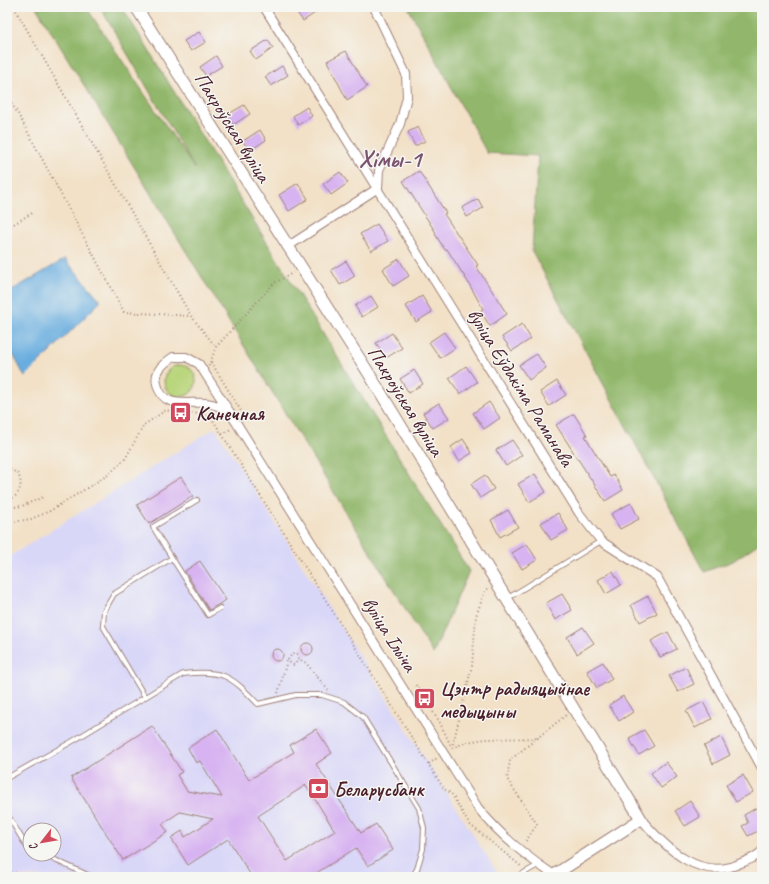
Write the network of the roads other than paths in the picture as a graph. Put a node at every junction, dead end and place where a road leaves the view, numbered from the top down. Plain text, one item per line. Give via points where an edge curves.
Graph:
1 (136, 7) edge
2 (264, 7) edge
3 (374, 7) edge
4 (378, 188) junction
5 (287, 247) junction
6 (229, 411) junction
7 (197, 500) dead end
8 (602, 541) junction
9 (172, 558) junction
10 (508, 599) junction
11 (220, 608) dead end
12 (145, 697) junction
13 (762, 768) edge
14 (7, 778) edge
15 (7, 814) edge
16 (640, 818) junction
17 (22, 838) edge
18 (762, 851) edge
19 (59, 862) edge
20 (538, 864) junction
21 (555, 876) edge
22 (92, 877) edge
23 (412, 877) edge
24 (518, 877) edge

1 - 5 street, Пакроўская вуліца
2 - 4 street, вуліца Еўдакіма Раманава
3 - 4 street via 406,74 407,97 400,124 379,170
4 - 5 street
4 - 8 street, вуліца Еўдакіма Раманава via 579,513
5 - 10 street, Пакроўская вуліца
6 - 6 street, вуліца Ільіча via 199,364 186,357 173,357 162,365 156,377 158,391 168,400 180,404 207,403
6 - 20 street, вуліца Ільіча via 478,808 494,829
7 - 9 lane via 153,527
8 - 10 lane
8 - 13 street, вуліца Еўдакіма Раманава via 657,577
9 - 11 lane via 208,615
9 - 12 lane via 114,594 104,611 103,626
10 - 16 street, Пакроўская вуліца
12 - 14 lane
12 - 23 lane via 183,674 201,671 220,673 238,682 258,704 296,695 322,696 344,702 363,717 419,808 424,828 423,849
15 - 17 lane
16 - 18 street, Пакроўская вуліца via 662,843 689,862 710,868 733,867
16 - 21 street
19 - 22 lane
20 - 21 street, вуліца Ільіча
20 - 24 lane

